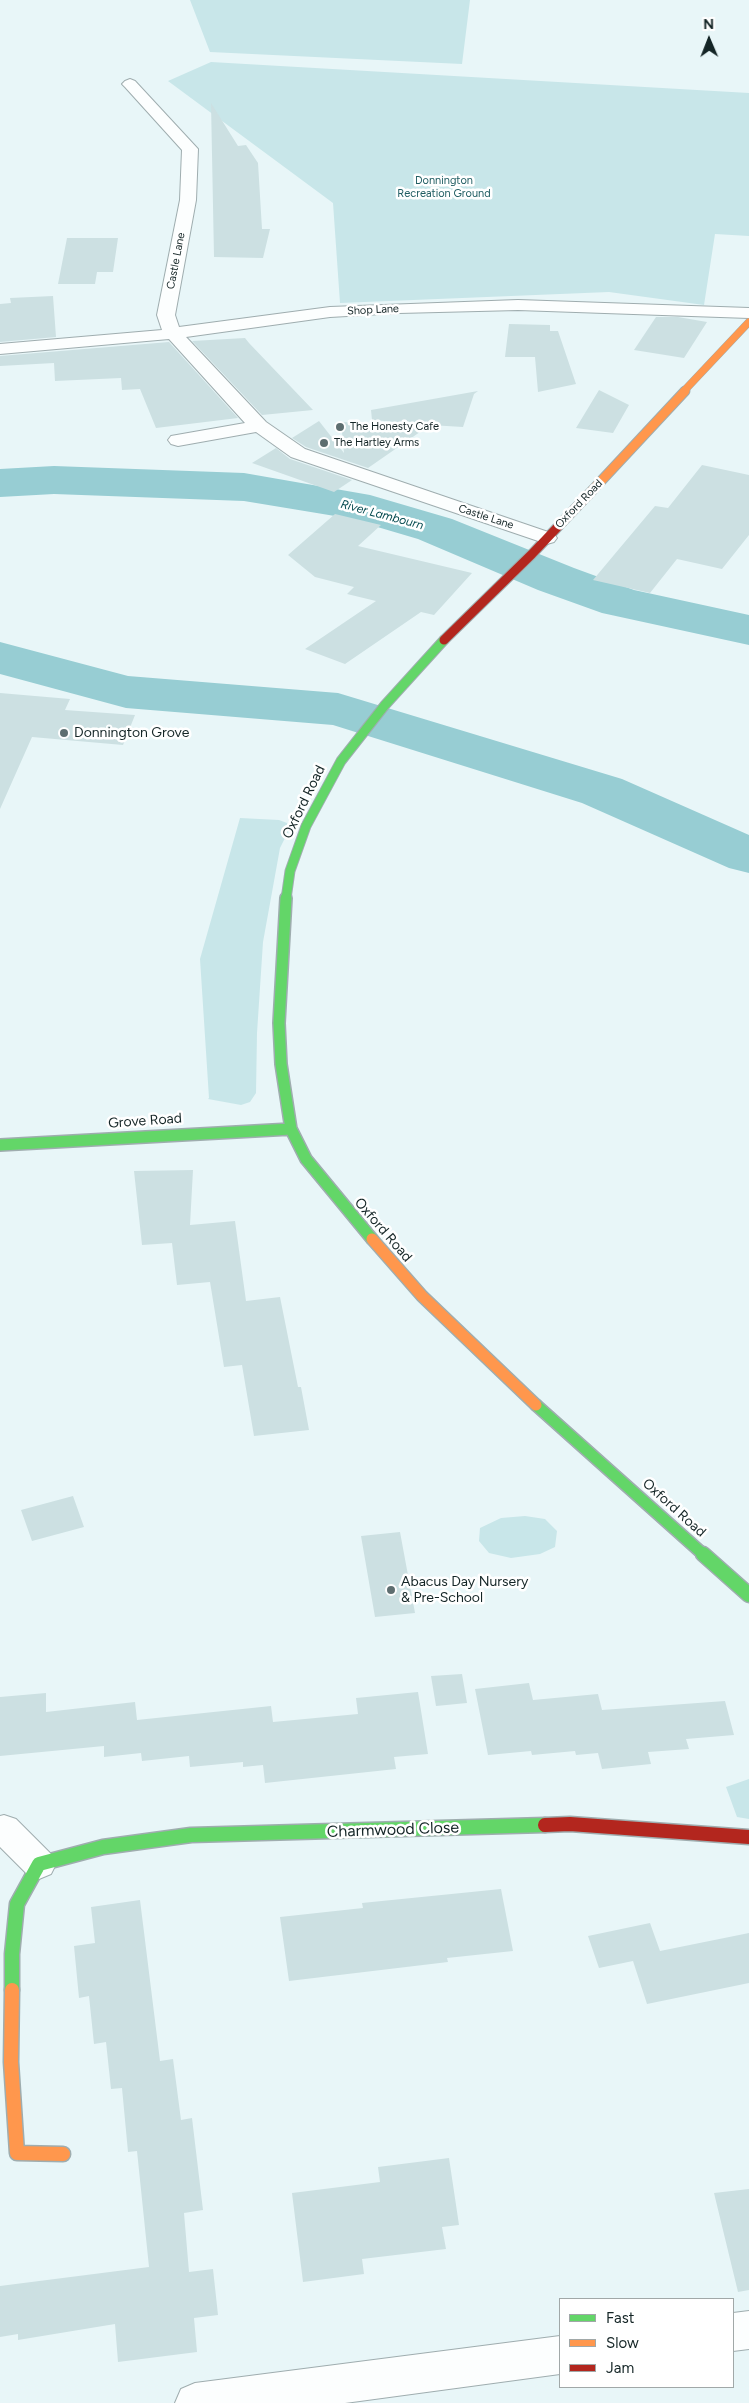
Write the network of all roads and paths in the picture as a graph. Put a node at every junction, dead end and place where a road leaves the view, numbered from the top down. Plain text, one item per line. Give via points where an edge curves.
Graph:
1 (130, 84) dead end
2 (749, 313) edge
3 (749, 322) edge
4 (172, 332) junction
5 (0, 349) edge
6 (259, 426) junction
7 (178, 440) dead end
8 (547, 538) junction
9 (291, 1129) junction
10 (0, 1145) edge
11 (749, 1595) edge
12 (4, 1829) dead end
13 (749, 1837) edge
14 (39, 1864) junction
15 (63, 2154) dead end
16 (749, 2330) edge
17 (734, 2332) edge
18 (559, 2355) edge
19 (195, 2403) edge

1 - 4 street, Castle Lane via 190,149 188,200 166,315
2 - 4 street, Shop Lane via 518,305 399,308 330,312
3 - 8 main road, Oxford Road
4 - 5 street, Shop Lane via 140,338
4 - 6 street, Castle Lane
6 - 7 street
6 - 8 street, Castle Lane via 305,455
8 - 9 main road, Oxford Road via 432,652 385,705 341,761 297,847 284,909 279,1023 281,1064
9 - 10 main road, Grove Road
9 - 11 main road, Oxford Road via 306,1159 422,1296 550,1418
12 - 14 street
13 - 14 main road, Charmwood Close via 570,1824 192,1835 103,1847
14 - 15 main road via 17,1904 12,1954 11,2062 17,2153
16 - 17 street
18 - 19 street

